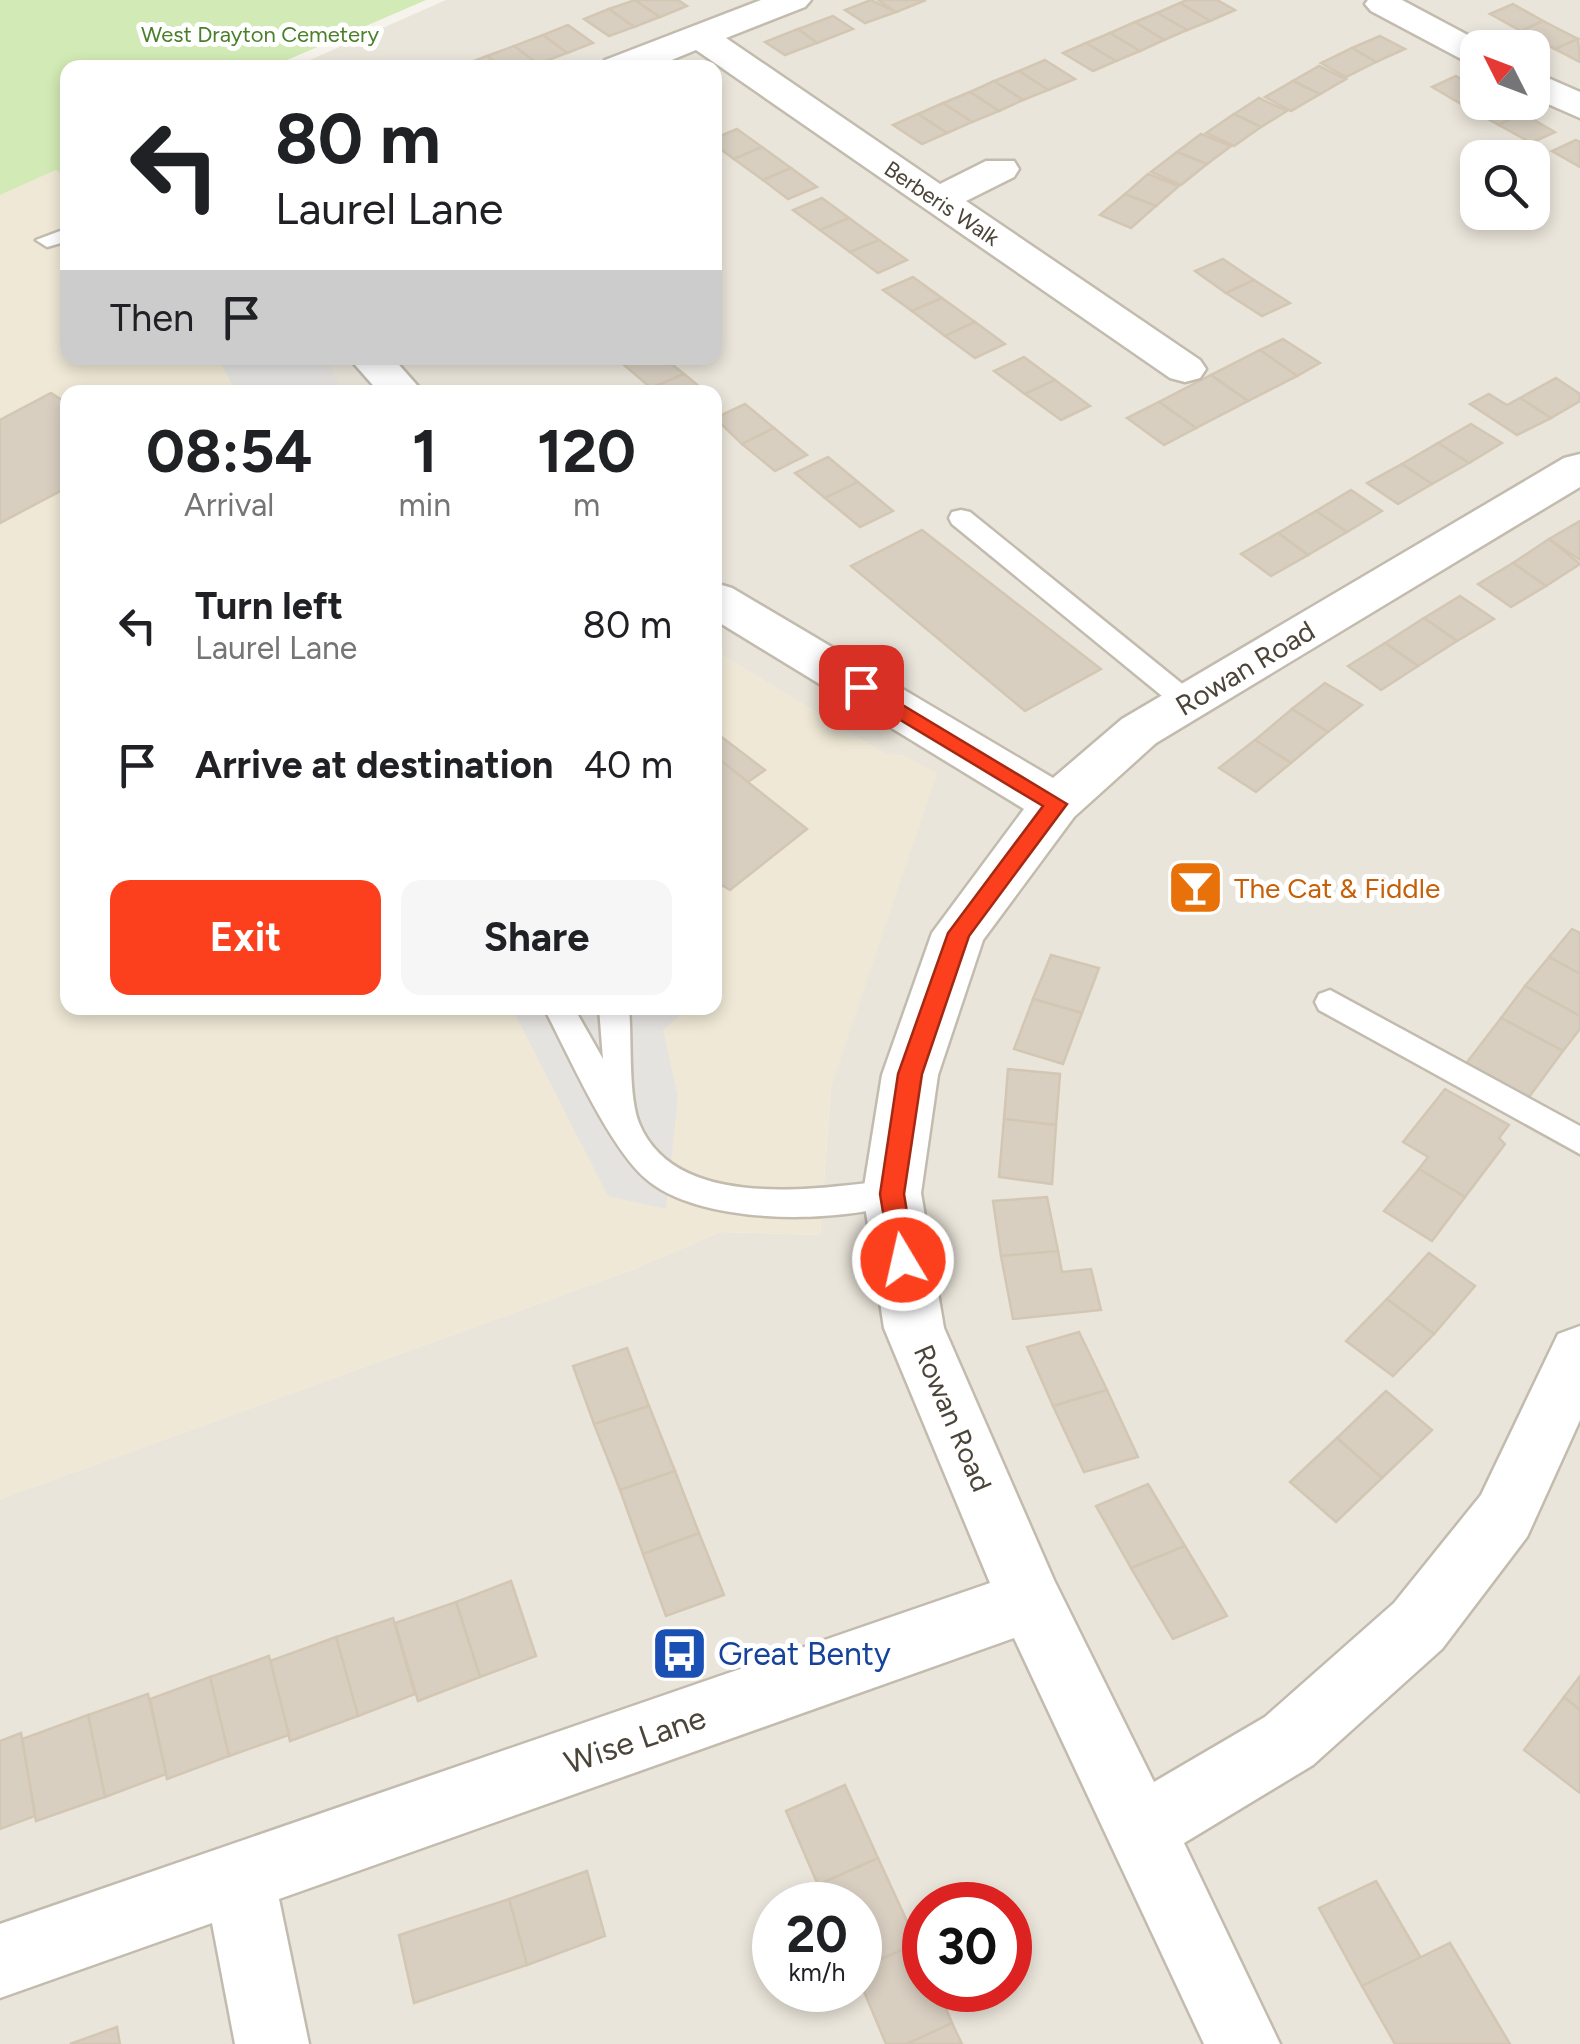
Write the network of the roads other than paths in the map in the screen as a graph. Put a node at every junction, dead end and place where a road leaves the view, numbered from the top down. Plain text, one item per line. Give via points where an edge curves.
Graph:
1 (793, 0) edge
2 (1383, 4) dead end
3 (700, 37) junction
4 (1460, 44) edge
5 (639, 60) edge
6 (1550, 91) edge
7 (1580, 107) edge
8 (1000, 169) dead end
9 (938, 200) junction
10 (377, 365) edge
11 (1185, 369) dead end
12 (395, 385) edge
13 (1580, 468) edge
14 (961, 518) dead end
15 (722, 603) edge
16 (1187, 702) junction
17 (1056, 804) junction
18 (1330, 1002) dead end
19 (563, 1015) edge
20 (615, 1015) edge
21 (623, 1123) junction
22 (1580, 1141) edge
23 (892, 1194) junction
24 (1580, 1352) edge
25 (1030, 1601) junction
26 (1141, 1829) junction
27 (239, 1878) junction
28 (0, 1961) edge
29 (272, 2044) edge
30 (1243, 2044) edge

1 - 3 street
2 - 4 street
3 - 5 street
3 - 9 street, Berberis Walk
6 - 7 street
8 - 9 street
9 - 11 street, Berberis Walk
10 - 12 street
13 - 16 street, Rowan Road
14 - 16 lane
15 - 17 street
16 - 17 street, Rowan Road via 1139,732
17 - 23 street, Rowan Road via 959,933 910,1074
18 - 22 lane
19 - 21 lane
20 - 21 lane
21 - 23 lane via 660,1172 706,1192 779,1202
23 - 25 street, Rowan Road via 914,1328
24 - 26 street via 1504,1516 1418,1626 1289,1741
25 - 26 street, Rowan Road
25 - 27 street, Wise Lane
26 - 30 street, Rowan Road
27 - 28 street, Wise Lane
27 - 29 street

